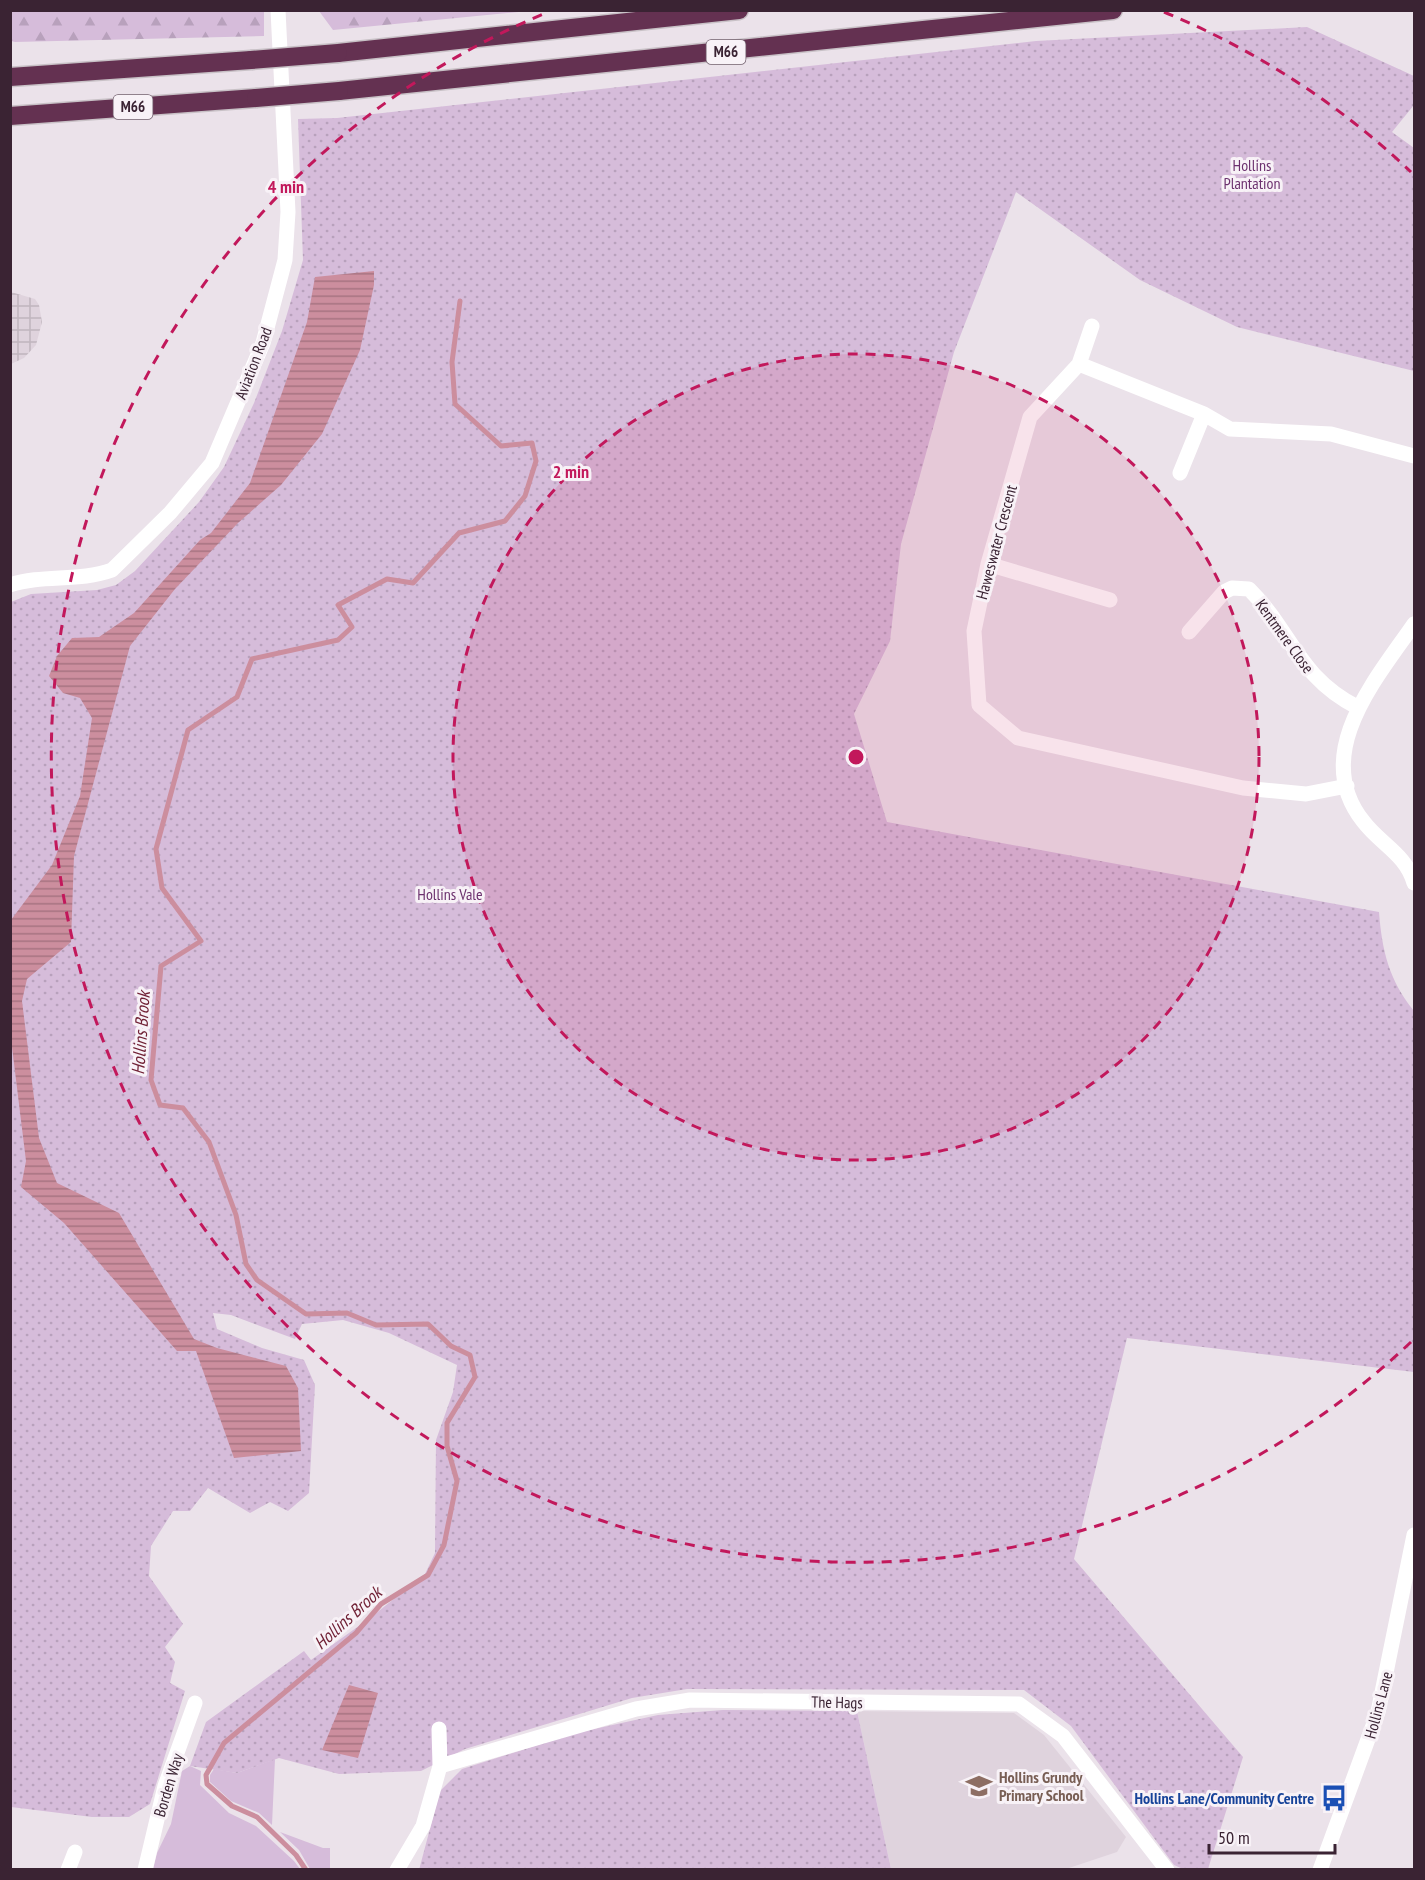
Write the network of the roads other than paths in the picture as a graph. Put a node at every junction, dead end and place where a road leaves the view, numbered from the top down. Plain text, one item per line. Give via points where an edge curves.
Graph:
1 (278, 10) edge
2 (739, 10) edge
3 (1113, 10) edge
4 (10, 78) edge
5 (10, 116) edge
6 (1092, 326) dead end
7 (1079, 364) junction
8 (1204, 414) junction
9 (1414, 456) edge
10 (1180, 473) dead end
11 (988, 564) junction
12 (10, 585) edge
13 (1110, 600) dead end
14 (1414, 624) edge
15 (1189, 632) dead end
16 (1358, 707) junction
17 (1347, 786) junction
18 (1414, 883) edge
19 (1414, 1534) edge
20 (195, 1703) dead end
21 (439, 1729) dead end
22 (440, 1766) junction
23 (75, 1852) dead end
24 (68, 1869) edge
25 (146, 1869) edge
26 (397, 1869) edge
27 (1167, 1869) edge
28 (1320, 1869) edge

1 - 12 street, Aviation Road via 287,168 285,260 263,343 212,463 170,513 112,570
2 - 4 highway, bridge via 338,53
3 - 5 highway, M66, bridge via 339,91
6 - 7 street
7 - 8 street
7 - 11 street, Haweswater Crescent via 1030,417
8 - 9 street via 1230,429 1330,434
8 - 10 street
11 - 13 street
11 - 17 street, Haweswater Crescent via 974,630 979,705 1018,738 1243,788 1306,794
14 - 16 street
15 - 16 street, Kentmere Close via 1224,592 1232,588 1249,589 1320,682
16 - 17 street via 1344,757
17 - 18 street via 1360,818 1400,855 1411,870
19 - 28 street, Hollins Lane via 1378,1712
20 - 25 street, Borden Way via 165,1786
21 - 22 street
22 - 26 street via 423,1826
22 - 27 street, The Hags via 636,1709 690,1700 1019,1704 1063,1736
23 - 24 street

